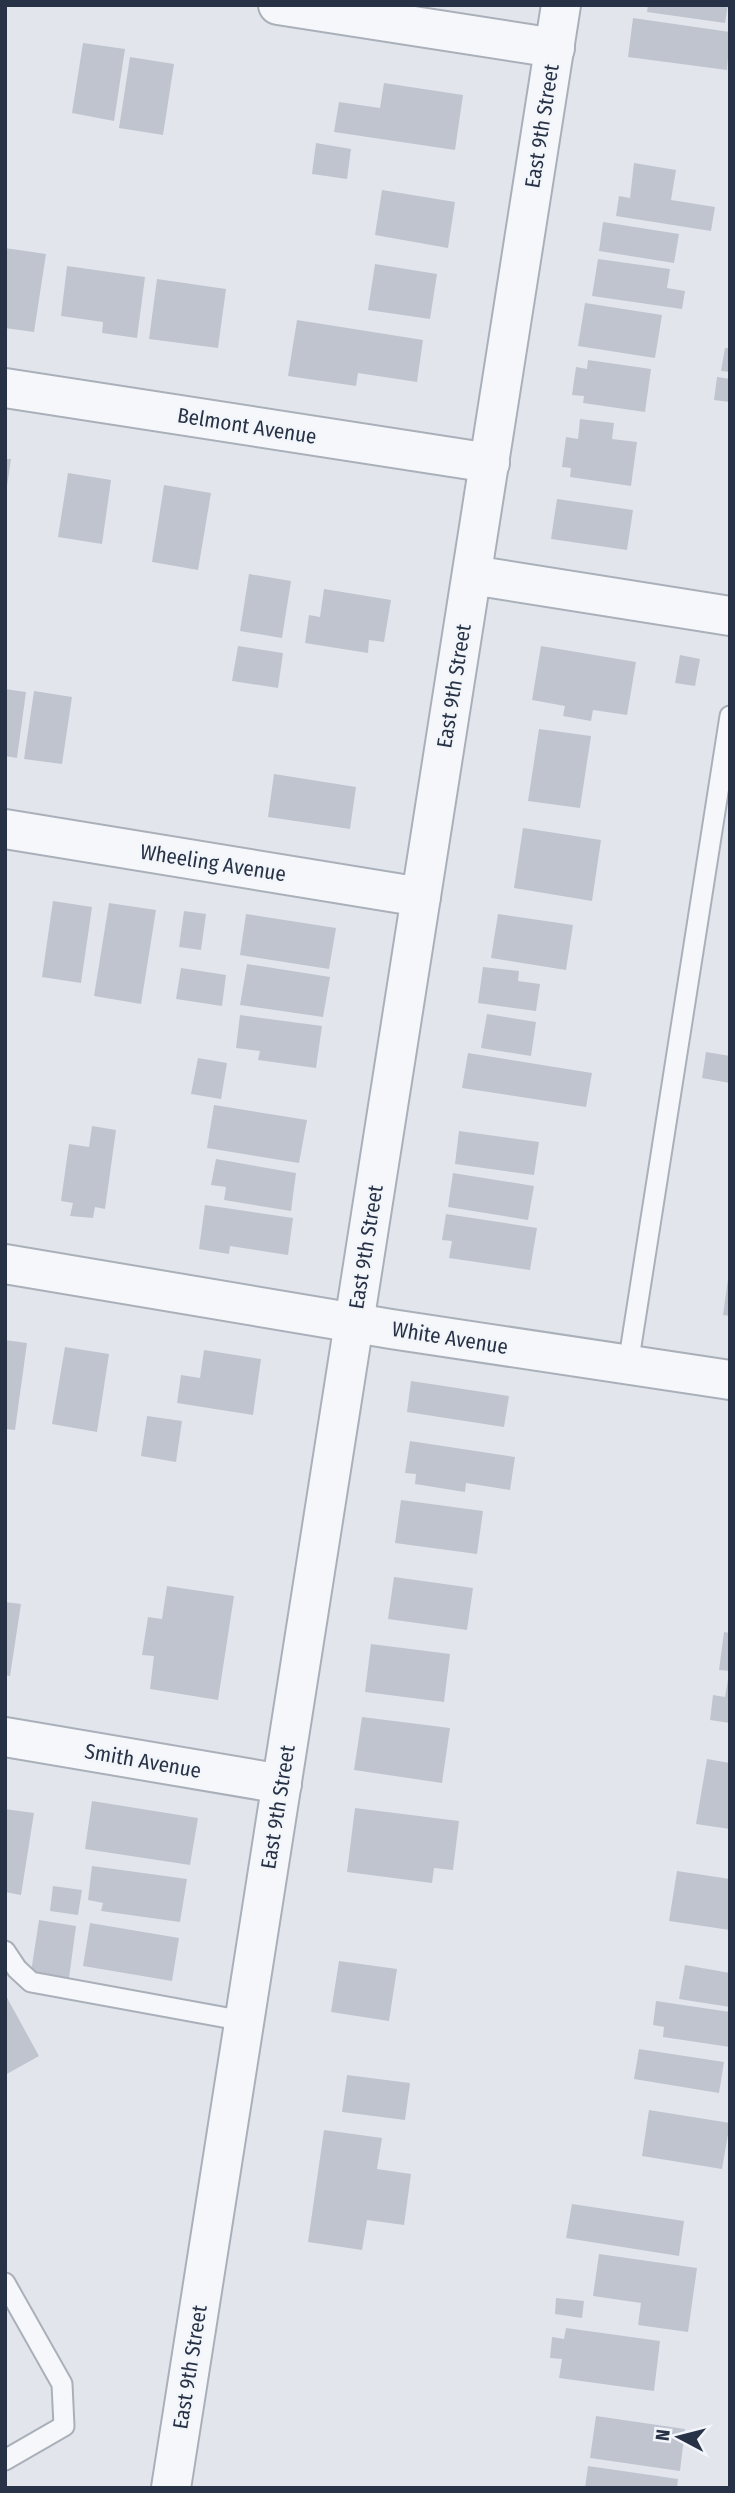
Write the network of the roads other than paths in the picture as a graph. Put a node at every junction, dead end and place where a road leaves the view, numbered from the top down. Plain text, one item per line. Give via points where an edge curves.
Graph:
1 (278, 5) edge
2 (561, 5) edge
3 (555, 48) junction
4 (5, 388) edge
5 (490, 463) junction
6 (472, 575) junction
7 (730, 616) edge
8 (730, 716) edge
9 (5, 829) edge
10 (421, 897) junction
11 (5, 1264) edge
12 (354, 1323) junction
13 (628, 1364) junction
14 (730, 1380) edge
15 (5, 1737) edge
16 (282, 1784) junction
17 (5, 1951) edge
18 (244, 2021) junction
19 (5, 2283) edge
20 (5, 2460) edge
21 (171, 2488) edge

1 - 3 street
2 - 3 street, East 9th Street
3 - 5 street, East 9th Street
4 - 5 street, Belmont Avenue
5 - 6 street, East 9th Street
6 - 7 street
6 - 10 street, East 9th Street
8 - 13 lane
9 - 10 street, Wheeling Avenue
10 - 12 street, East 9th Street
11 - 12 street, White Avenue
12 - 13 street, White Avenue
12 - 16 street, East 9th Street
13 - 14 street, White Avenue
15 - 16 street, Smith Avenue
16 - 18 street, East 9th Street
17 - 18 lane via 31,1982
18 - 21 street, East 9th Street
19 - 20 lane via 62,2384 64,2426

